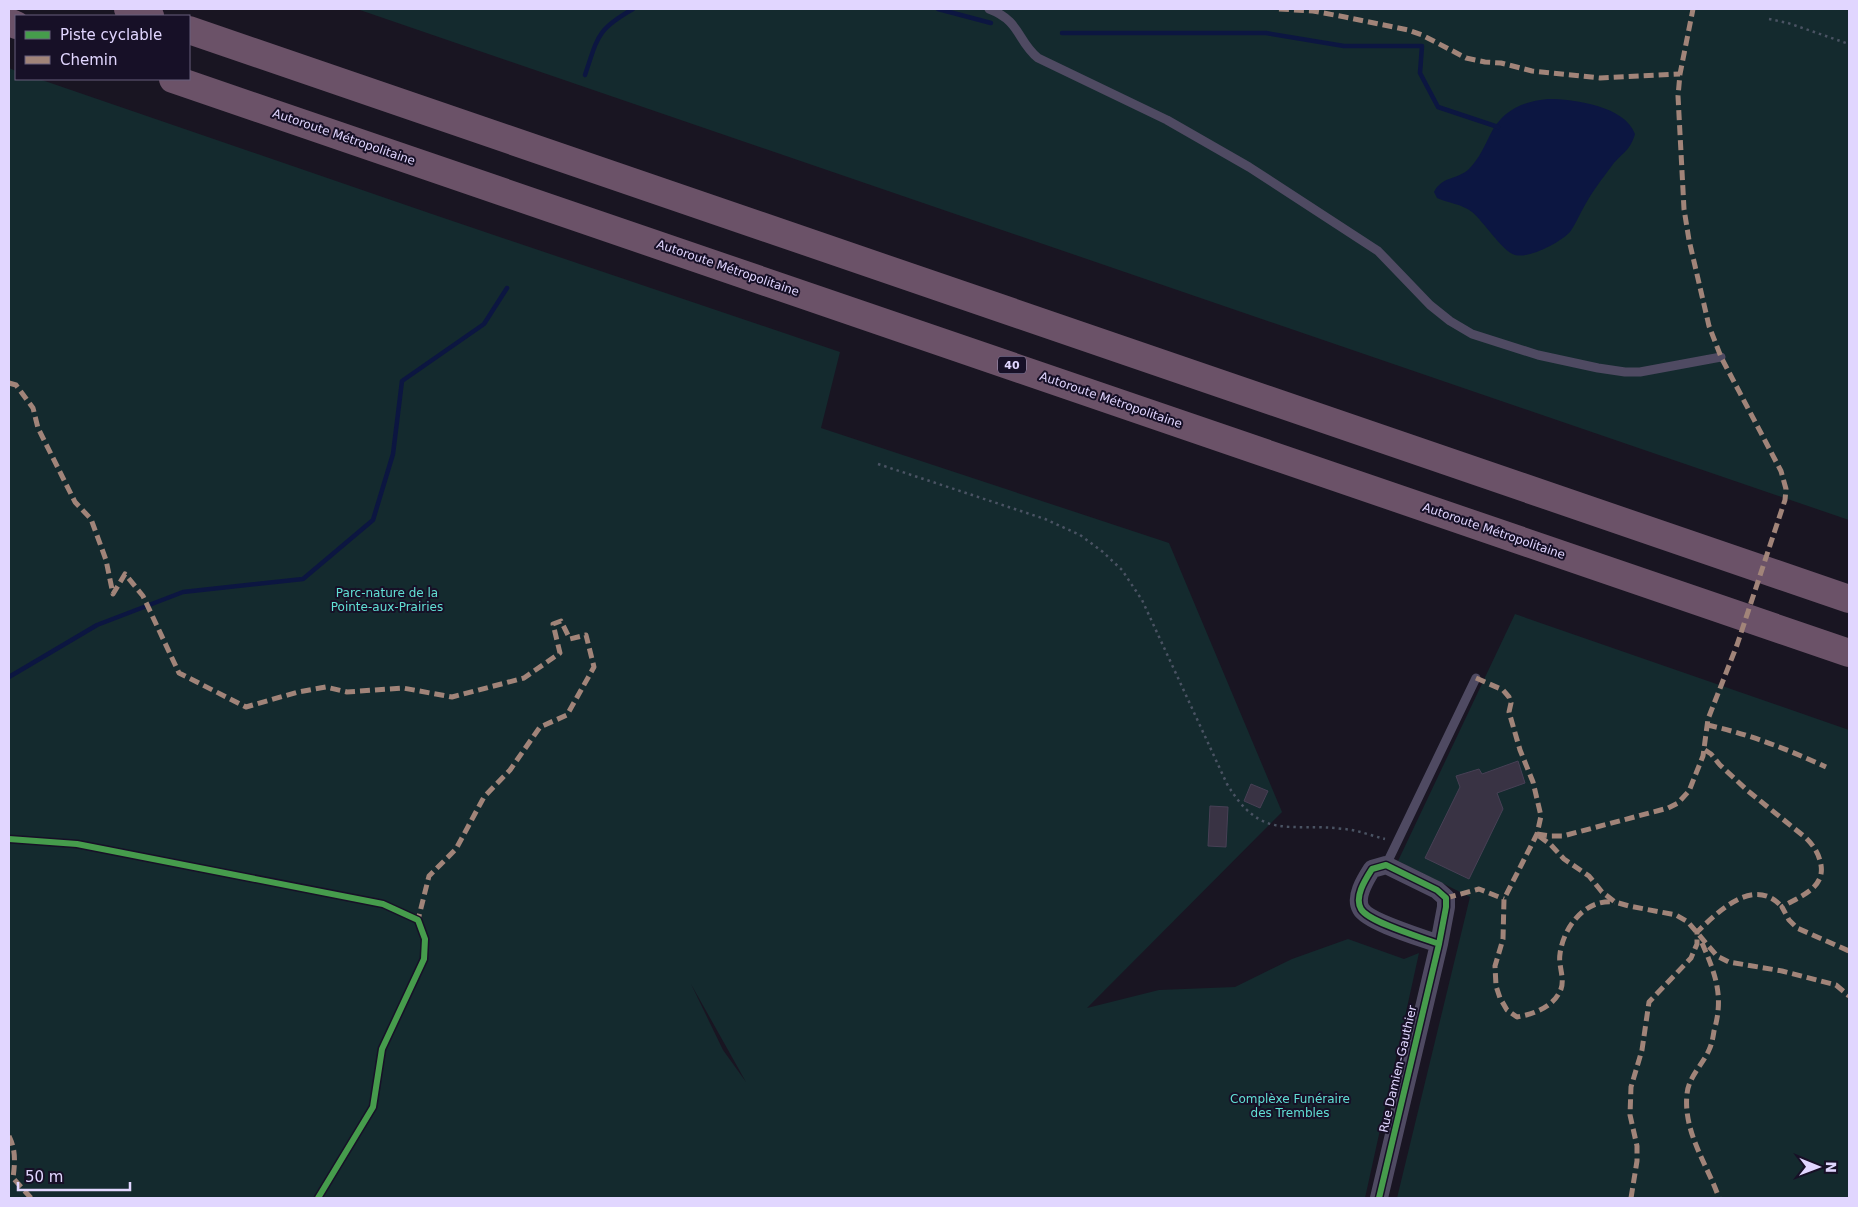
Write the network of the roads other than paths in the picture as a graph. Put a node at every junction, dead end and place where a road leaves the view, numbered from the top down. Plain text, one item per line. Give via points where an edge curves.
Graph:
1 (128, 9) edge
2 (989, 9) edge
3 (147, 15) edge
4 (190, 30) edge
5 (177, 80) edge
6 (1722, 357) dead end
7 (1849, 599) edge
8 (1849, 653) edge
9 (1476, 678) dead end
10 (1386, 865) junction
11 (1439, 944) junction
12 (1379, 1198) edge

1 - 3 highway
2 - 6 lane via 1012,23 1038,58 1192,134 1378,251 1430,305 1472,334 1538,354 1625,372
4 - 7 highway
5 - 8 highway, Autoroute Métropolitaine / 40
9 - 10 lane
10 - 11 street, Rue Damien-Gauthier via 1438,890 1446,898
10 - 11 street via 1372,869 1359,895 1360,908 1366,915 1387,925
11 - 12 street, Rue Damien-Gauthier

